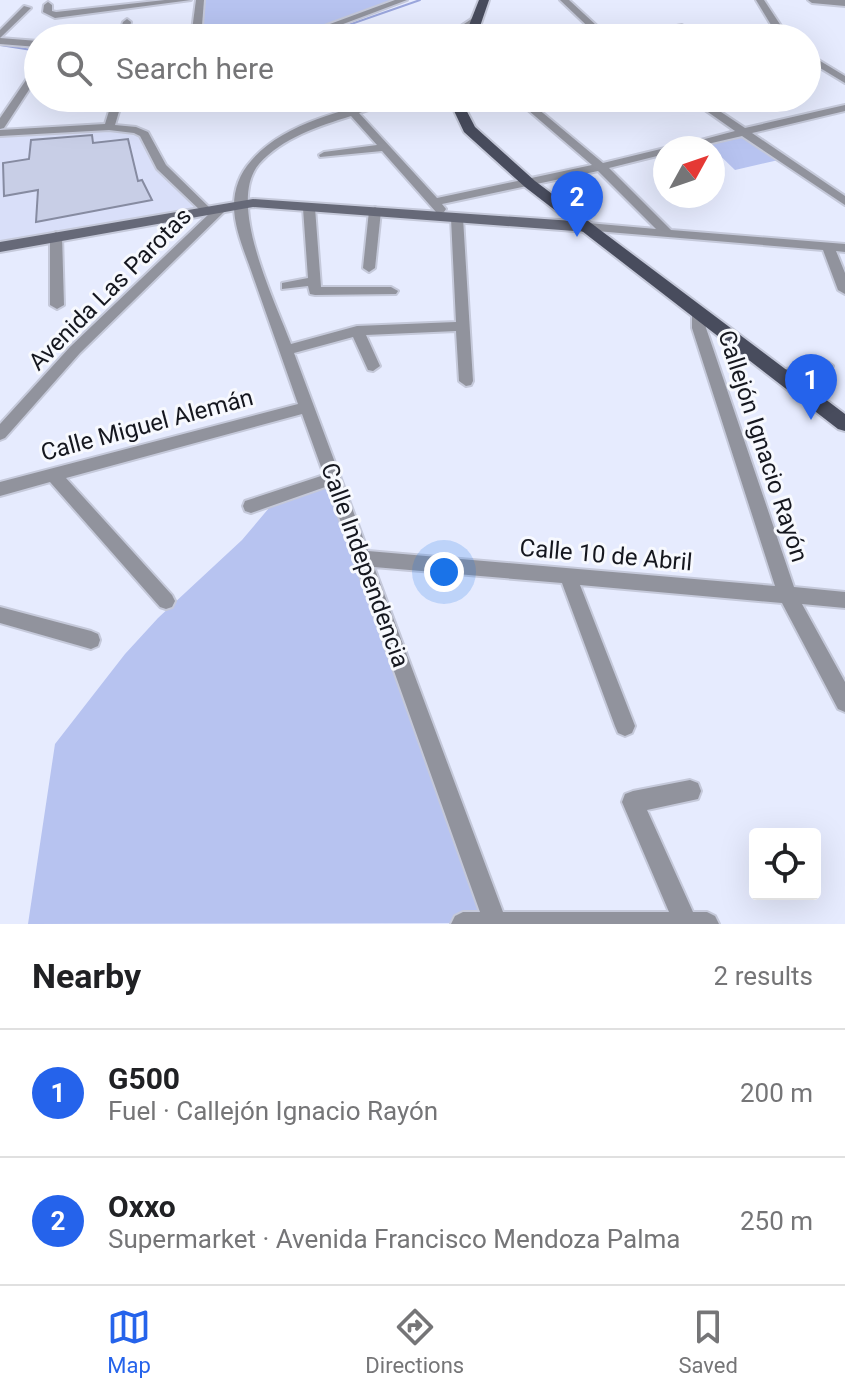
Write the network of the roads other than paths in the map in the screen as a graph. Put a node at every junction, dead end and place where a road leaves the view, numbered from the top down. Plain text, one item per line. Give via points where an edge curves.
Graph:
1 (187, 0) edge
2 (200, 0) edge
3 (403, 0) edge
4 (484, 0) edge
5 (564, 0) edge
6 (760, 0) edge
7 (812, 0) edge
8 (158, 1) edge
9 (101, 5) edge
10 (838, 6) edge
11 (27, 8) dead end
12 (48, 10) dead end
13 (476, 19) junction
14 (197, 24) edge
15 (336, 24) edge
16 (464, 24) edge
17 (474, 24) edge
18 (590, 24) edge
19 (775, 24) edge
20 (2, 33) edge
21 (24, 40) edge
22 (821, 65) edge
23 (845, 80) edge
24 (24, 90) edge
25 (845, 108) edge
26 (114, 112) edge
27 (353, 112) joint
28 (461, 112) edge
29 (536, 112) edge
30 (714, 112) edge
31 (0, 126) edge
32 (109, 127) junction
33 (742, 131) junction
34 (0, 133) edge
35 (723, 136) edge
36 (385, 147) junction
37 (653, 154) edge
38 (324, 155) dead end
39 (601, 167) junction
40 (530, 184) junction
41 (845, 201) edge
42 (436, 202) junction
43 (239, 205) junction
44 (309, 208) junction
45 (214, 210) junction
46 (375, 211) junction
47 (451, 218) junction
48 (588, 227) junction
49 (667, 233) junction
50 (56, 236) junction
51 (828, 246) junction
52 (0, 247) edge
53 (845, 248) edge
54 (369, 268) dead end
55 (314, 281) junction
56 (287, 286) dead end
57 (841, 290) edge
58 (391, 291) dead end
59 (57, 305) dead end
60 (697, 312) junction
61 (463, 326) junction
62 (357, 331) junction
63 (286, 350) junction
64 (373, 366) dead end
65 (826, 366) dead end
66 (781, 375) junction
67 (466, 381) dead end
68 (307, 407) junction
69 (845, 424) edge
70 (0, 434) edge
71 (53, 475) junction
72 (333, 478) junction
73 (0, 489) edge
74 (251, 506) dead end
75 (363, 558) junction
76 (568, 576) junction
77 (787, 595) junction
78 (845, 600) edge
79 (166, 601) dead end
80 (0, 615) edge
81 (91, 640) dead end
82 (845, 702) edge
83 (625, 726) dead end
84 (690, 791) dead end
85 (696, 923) edge
86 (463, 924) edge
87 (496, 924) edge

1 - 8 street
2 - 14 street
3 - 15 street
4 - 13 main road
5 - 18 street
6 - 19 street
7 - 10 street
8 - 9 street
9 - 12 street
11 - 20 street
13 - 16 street
13 - 17 main road
20 - 21 street
22 - 23 street
24 - 31 street
25 - 33 street
26 - 32 street
27 - 36 street
27 - 43 street via 269,149 242,180
28 - 40 main road via 469,129
29 - 39 street
30 - 33 street
32 - 34 street
32 - 45 street via 144,134 161,167
33 - 35 street
33 - 41 street
36 - 38 street
36 - 42 street
37 - 39 street
39 - 40 street
39 - 49 street
40 - 42 street
40 - 48 main road
42 - 47 street
43 - 44 street
43 - 45 street
43 - 63 street, Calle Independencia
44 - 46 street
44 - 55 street
45 - 50 street
45 - 70 street, Avenida Las Parotas
46 - 47 street
46 - 54 street
47 - 48 street
47 - 61 street
48 - 49 street
48 - 60 main road
49 - 51 street
50 - 52 street
50 - 59 street
51 - 53 street
51 - 57 street
55 - 56 street
55 - 58 street via 315,291
60 - 66 main road
60 - 77 street, Callejón Ignacio Rayón
61 - 62 street
61 - 67 street
62 - 63 street
62 - 64 street
63 - 68 street, Calle Independencia
65 - 66 street
66 - 69 main road
68 - 71 street, Calle Miguel Alemán
68 - 72 street, Calle Independencia
71 - 73 street, Calle Miguel Alemán
71 - 79 street
72 - 74 street
72 - 75 street, Calle Independencia
75 - 76 street, Calle 10 de Abril
75 - 87 street, Calle Independencia
76 - 77 street, Calle 10 de Abril
76 - 83 street
77 - 78 street, Calle 10 de Abril
77 - 82 street, Callejón Ignacio Rayón
80 - 81 street
84 - 85 street via 633,802
85 - 87 street
86 - 87 street

